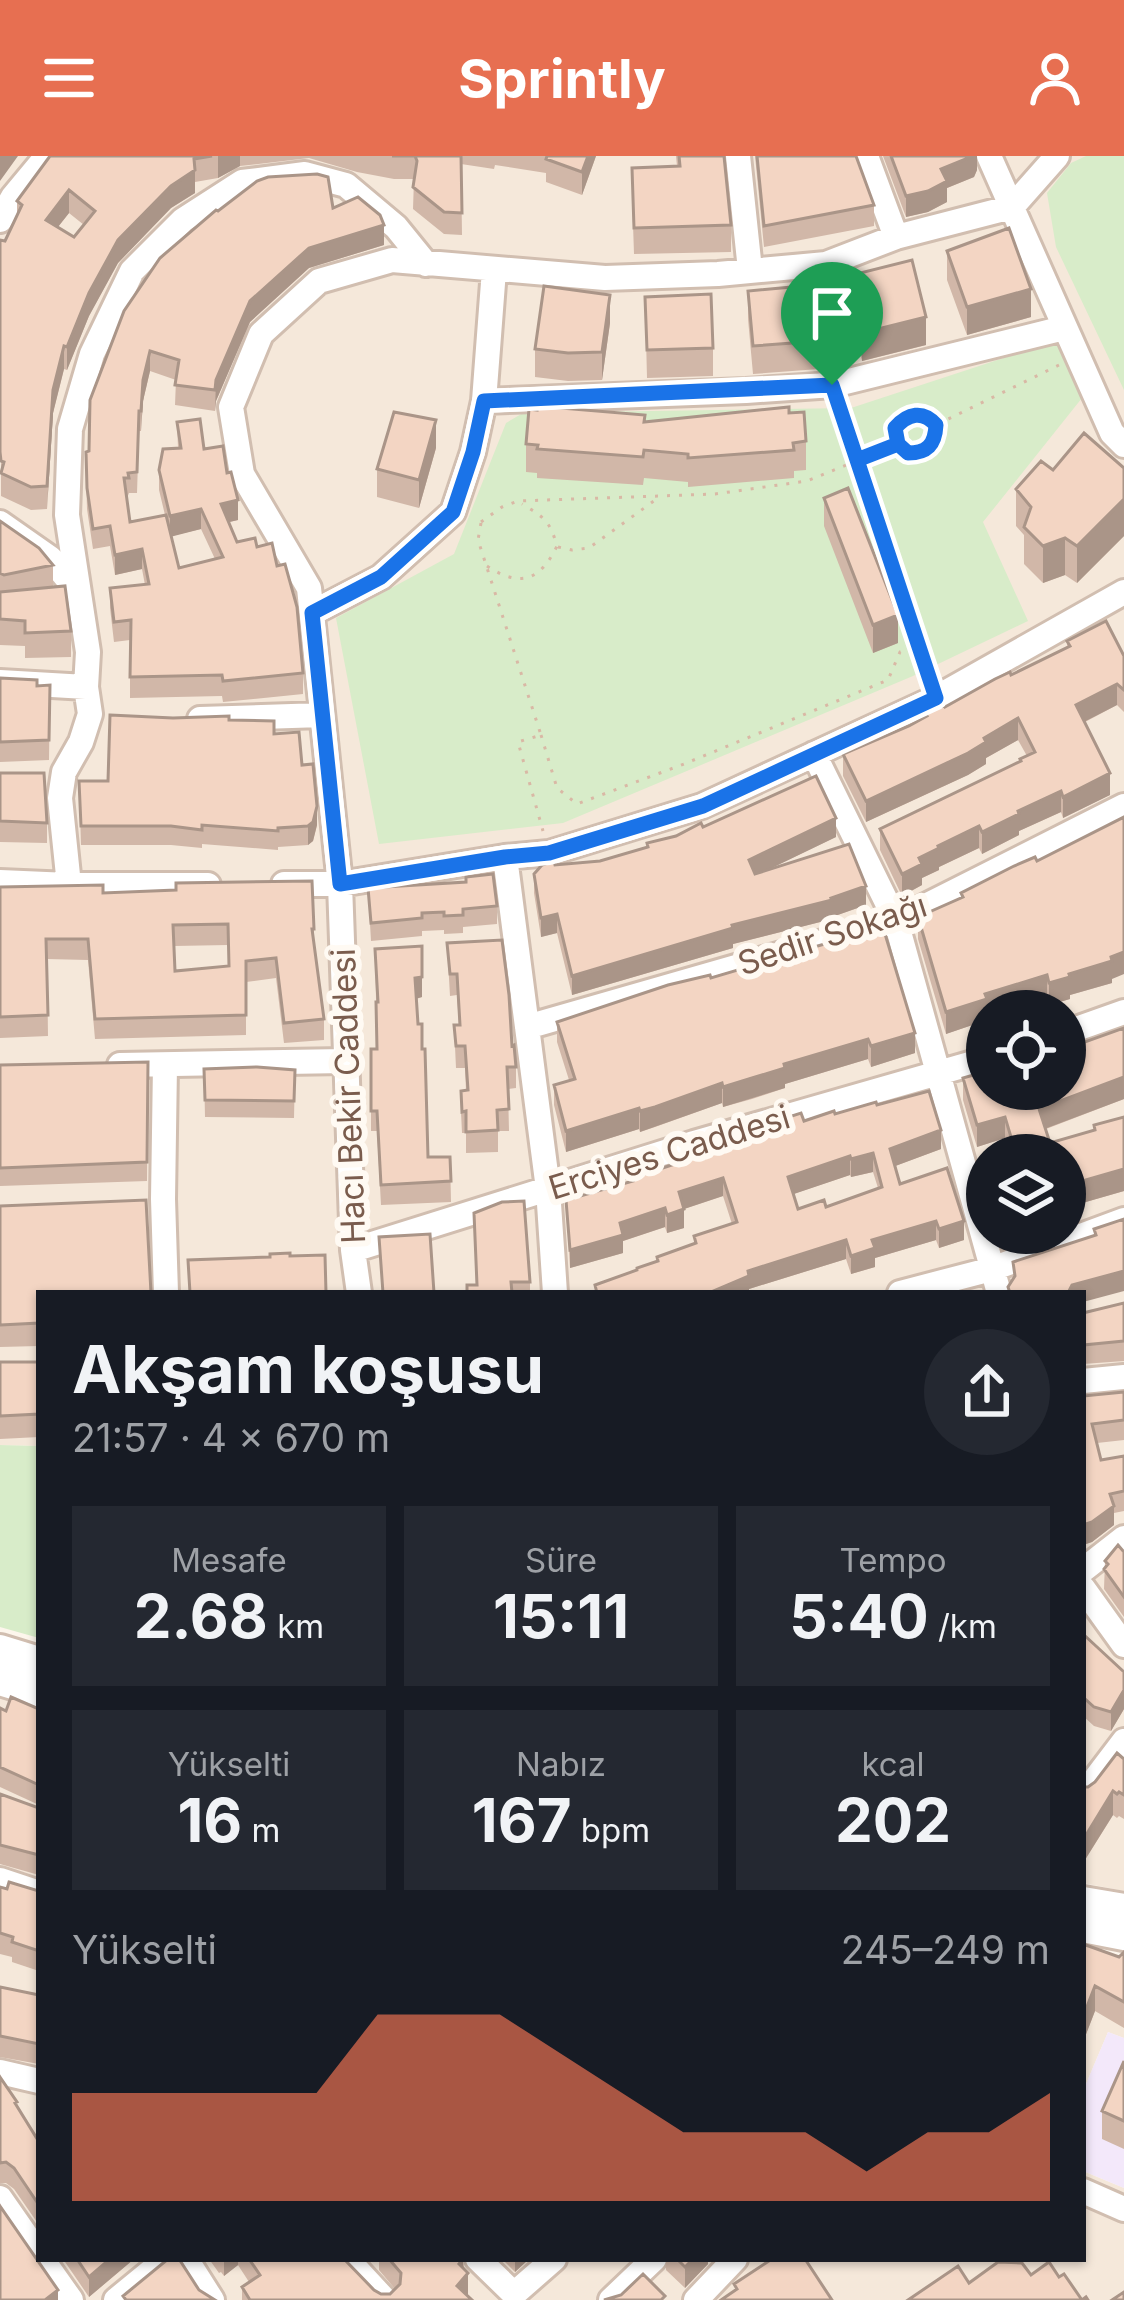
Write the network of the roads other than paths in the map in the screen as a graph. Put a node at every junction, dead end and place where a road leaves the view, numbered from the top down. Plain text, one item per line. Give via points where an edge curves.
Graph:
1 (47, 156) edge
2 (738, 156) edge
3 (866, 156) edge
4 (989, 156) edge
5 (1057, 156) edge
6 (1012, 207) junction
7 (0, 220) edge
8 (896, 237) junction
9 (426, 264) junction
10 (494, 270) junction
11 (749, 270) junction
12 (1064, 328) junction
13 (484, 401) junction
14 (1124, 445) edge
15 (0, 523) edge
16 (78, 591) junction
17 (1124, 592) edge
18 (312, 613) junction
19 (0, 682) edge
20 (86, 687) junction
21 (322, 715) junction
22 (173, 720) edge
23 (814, 754) junction
24 (1124, 806) edge
25 (505, 857) junction
26 (0, 882) edge
27 (340, 884) junction
28 (69, 885) junction
29 (896, 921) junction
30 (1124, 1012) edge
31 (1086, 1026) edge
32 (527, 1027) junction
33 (345, 1061) junction
34 (165, 1065) junction
35 (966, 1065) edge
36 (94, 1066) edge
37 (939, 1073) junction
38 (548, 1189) junction
39 (1124, 1220) edge
40 (353, 1250) junction
41 (996, 1281) edge
42 (166, 1290) edge
43 (358, 1290) edge
44 (555, 1290) edge
45 (924, 1290) edge
46 (1124, 1377) edge
47 (1086, 1381) edge
48 (1124, 1538) edge
49 (1086, 1568) edge
50 (1086, 1592) edge
51 (1124, 1645) edge
52 (0, 1650) edge
53 (36, 1661) edge
54 (0, 1680) edge
55 (36, 1691) edge
56 (1124, 1741) edge
57 (1086, 1792) edge
58 (0, 1880) edge
59 (36, 1892) edge
60 (1086, 1903) edge
61 (1124, 1909) edge
62 (1086, 1928) edge
63 (1124, 1935) edge
64 (0, 2072) edge
65 (36, 2080) edge
66 (1086, 2192) edge
67 (0, 2198) edge
68 (1124, 2209) edge
69 (36, 2251) edge
70 (43, 2262) edge
71 (162, 2262) edge
72 (189, 2262) edge
73 (349, 2262) edge
74 (481, 2262) edge
75 (551, 2262) edge
76 (651, 2262) edge
77 (732, 2262) edge
78 (70, 2300) edge
79 (116, 2300) edge
80 (212, 2300) edge
81 (385, 2300) edge
82 (611, 2300) edge
83 (696, 2300) edge

1 - 7 street
2 - 11 street
3 - 8 street
4 - 6 street
5 - 6 street
6 - 8 street, Hacı Bekir Caddesi
6 - 12 street
8 - 11 street, Hacı Bekir Caddesi via 826,264
9 - 10 street, Hacı Bekir Caddesi
9 - 16 street via 346,184 305,175 242,182 183,220 132,271 92,354 70,429 68,515
9 - 18 street, Hacı Bekir Caddesi via 392,260 319,281 261,334 231,407 242,475 309,588
10 - 11 street, Hacı Bekir Caddesi via 605,278
10 - 13 street
12 - 13 street via 832,385
12 - 14 street
13 - 18 street via 453,512 381,577
15 - 16 street via 50,558
16 - 20 street
17 - 23 street via 936,698
18 - 21 street, Hacı Bekir Caddesi
19 - 20 street
20 - 28 street via 100,715 64,772 60,798
21 - 22 street
21 - 27 street, Hacı Bekir Caddesi
23 - 25 street via 703,806 549,853
23 - 29 street
24 - 29 street, Sedir Sokağı
25 - 27 street
25 - 32 street
26 - 28 street
27 - 28 street
27 - 33 street, Hacı Bekir Caddesi
29 - 32 street, Sedir Sokağı
29 - 37 street
30 - 31 street
32 - 38 street
33 - 34 street
33 - 40 street, Hacı Bekir Caddesi
34 - 36 street
34 - 42 street via 154,1200
35 - 37 street, Erciyes Caddesi
37 - 38 street, Erciyes Caddesi
37 - 41 street
38 - 40 street, Erciyes Caddesi
38 - 44 street
39 - 41 street
40 - 43 street, Hacı Bekir Caddesi
41 - 45 street
46 - 47 street
48 - 49 street
50 - 51 street
52 - 53 street
54 - 55 street
56 - 57 street
58 - 59 street
60 - 61 street
62 - 63 street
64 - 65 street
66 - 68 street
67 - 69 street
70 - 78 street
71 - 79 street
72 - 80 street
73 - 81 street
74 - 75 street via 514,2294
76 - 82 street
77 - 83 street

